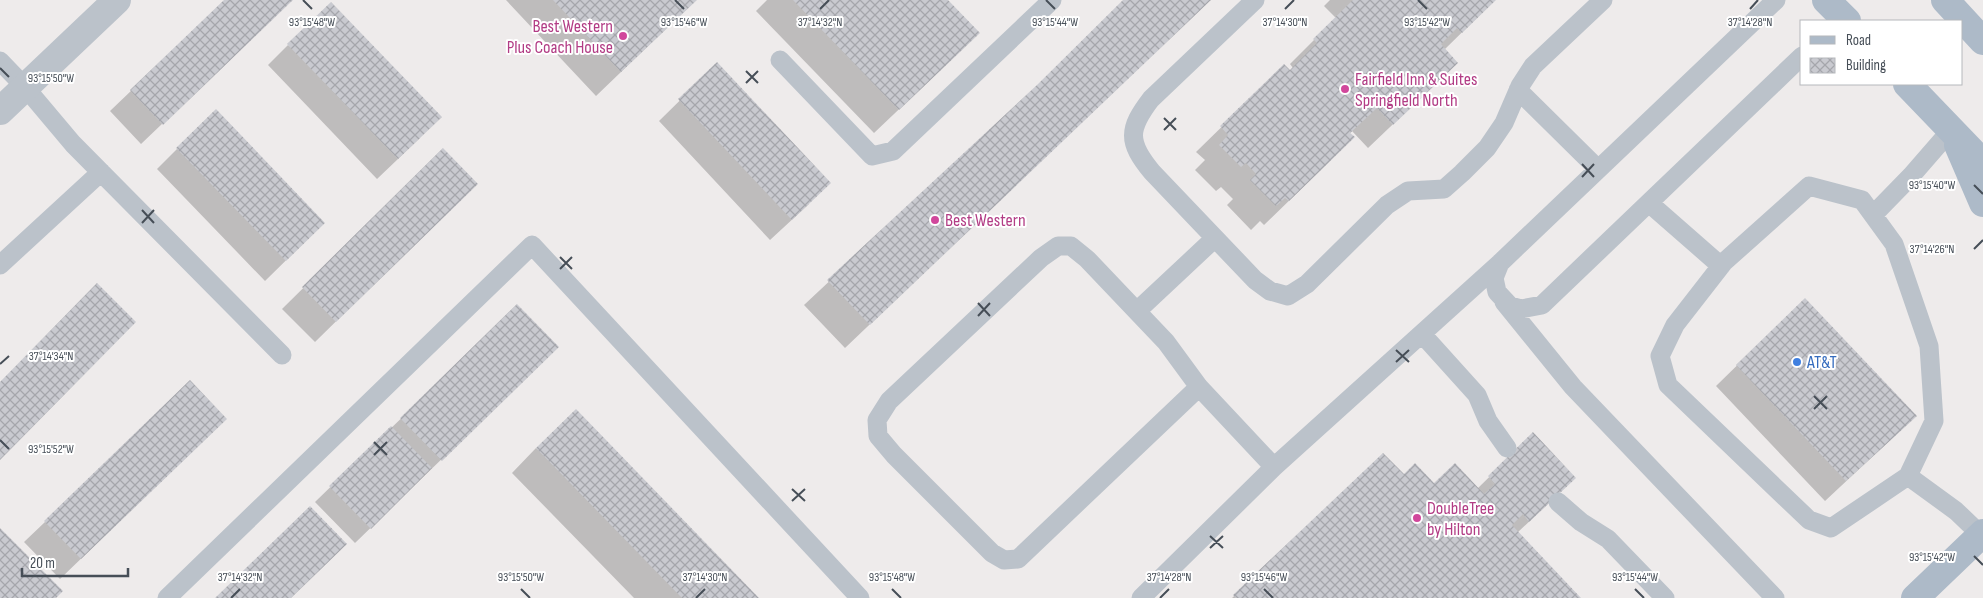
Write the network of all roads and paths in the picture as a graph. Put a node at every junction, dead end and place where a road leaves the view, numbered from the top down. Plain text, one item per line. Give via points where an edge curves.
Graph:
1 (116, 0) edge
2 (1254, 0) edge
3 (1603, 0) edge
4 (1776, 0) edge
5 (1945, 0) edge
6 (1045, 2) edge
7 (1983, 41) edge
8 (1800, 58) edge
9 (780, 60) dead end
10 (0, 61) edge
11 (1908, 85) edge
12 (25, 87) junction
13 (1518, 90) junction
14 (0, 111) edge
15 (1951, 130) junction
16 (1983, 163) edge
17 (1598, 169) junction
18 (100, 172) junction
19 (1649, 203) junction
20 (1983, 203) edge
21 (1873, 215) junction
22 (1215, 238) junction
23 (1500, 263) junction
24 (0, 265) edge
25 (1721, 266) junction
26 (1497, 292) junction
27 (1137, 311) junction
28 (1422, 334) junction
29 (282, 355) dead end
30 (1199, 387) junction
31 (1508, 448) dead end
32 (1274, 467) junction
33 (1908, 476) junction
34 (1558, 502) dead end
35 (1982, 534) edge
36 (167, 598) edge
37 (860, 598) edge
38 (1141, 598) edge
39 (1665, 598) edge
40 (1774, 598) edge
41 (1916, 598) edge

1 - 12 street
2 - 22 lane via 1151,99 1138,117 1133,136 1139,156
3 - 13 lane via 1533,66
4 - 17 lane
5 - 7 main road
6 - 9 lane via 894,151 872,156
8 - 19 lane
10 - 12 lane
11 - 15 main road
12 - 14 street
12 - 18 lane
13 - 17 lane
13 - 22 lane via 1504,123 1487,148 1462,173 1444,189 1408,191 1387,204 1307,284 1288,296 1270,291 1255,280
15 - 16 main road
15 - 20 main road
15 - 21 lane
17 - 23 lane
18 - 24 lane
18 - 29 lane
19 - 25 lane
19 - 26 lane via 1542,306 1521,309 1510,306
21 - 25 lane via 1862,200 1809,186
21 - 33 lane via 1894,244 1929,346 1934,421
22 - 27 lane
23 - 26 lane via 1494,278
23 - 28 lane
25 - 33 lane via 1675,325 1660,356 1668,385 1809,520 1831,528
26 - 40 lane via 1574,387
27 - 30 lane via 1166,342
27 - 30 lane via 1087,259 1071,246 1058,246 1041,258 890,402 877,420 878,436 992,553 1004,560 1018,559
28 - 31 lane via 1477,395 1488,421
28 - 32 lane
30 - 32 lane
32 - 38 lane
33 - 35 lane
34 - 39 lane via 1608,539
35 - 41 main road
36 - 37 lane via 532,245

